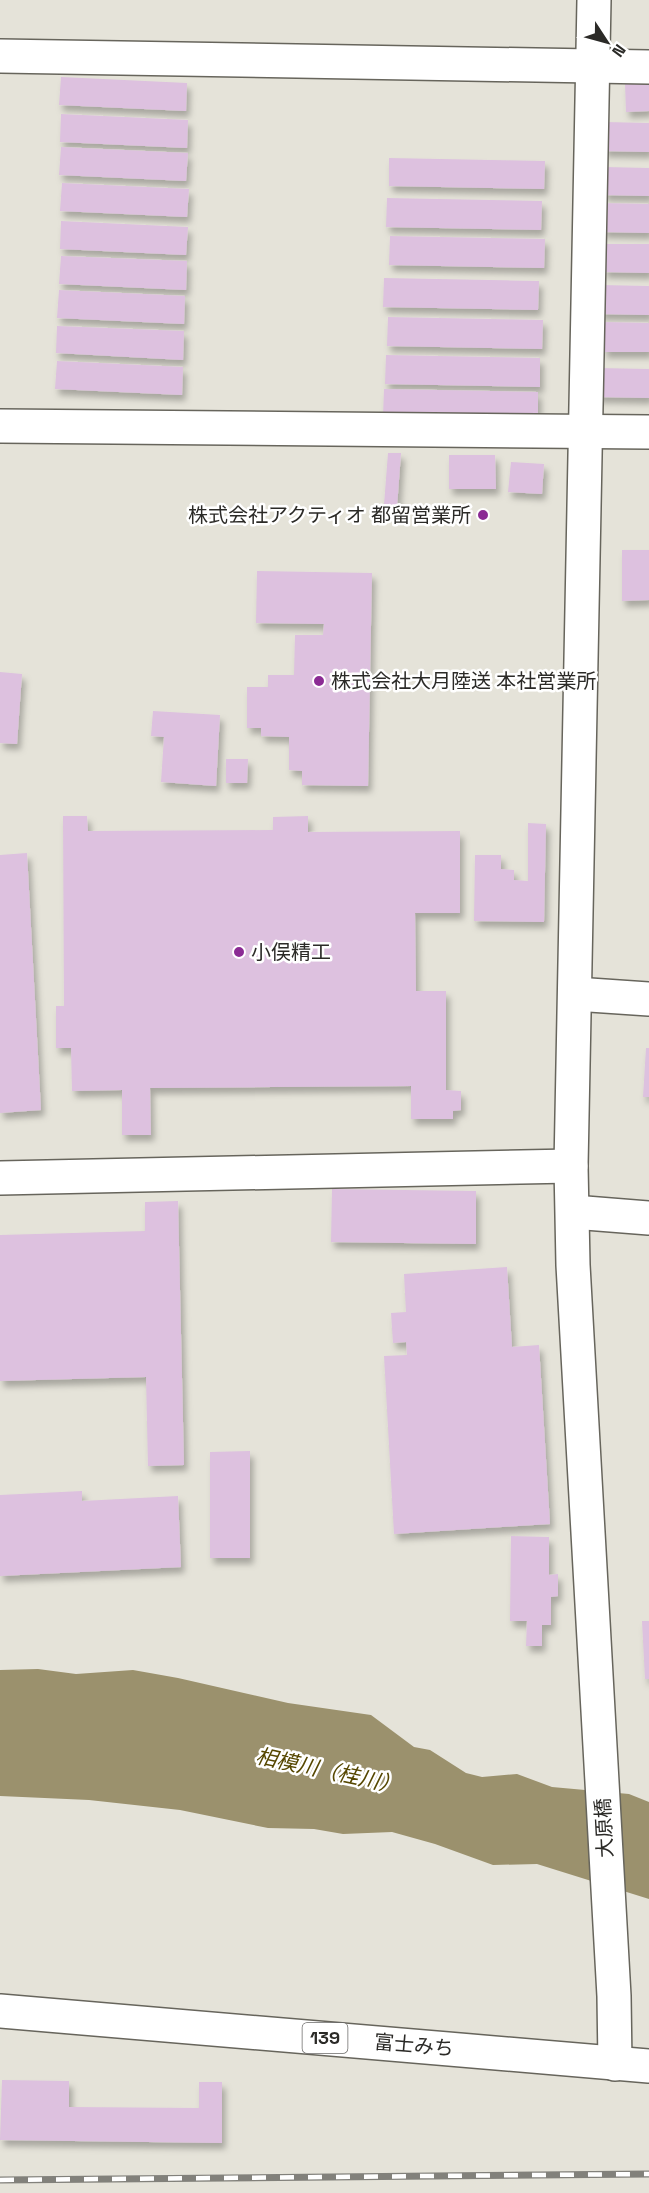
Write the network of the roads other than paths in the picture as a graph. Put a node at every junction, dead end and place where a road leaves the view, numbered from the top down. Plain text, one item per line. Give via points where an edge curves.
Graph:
1 (594, 0) edge
2 (0, 56) edge
3 (593, 66) junction
4 (649, 67) edge
5 (0, 426) edge
6 (649, 432) edge
7 (585, 433) junction
8 (575, 994) junction
9 (649, 999) edge
10 (572, 1166) junction
11 (0, 1178) edge
12 (573, 1212) junction
13 (649, 1218) edge
14 (0, 2011) edge
15 (615, 2064) junction
16 (649, 2066) edge

1 - 3 main road, 大原橋
2 - 3 main road
3 - 4 main road
3 - 7 main road, 大原橋
5 - 7 main road
6 - 7 main road
7 - 8 main road, 大原橋
8 - 9 main road
8 - 10 main road, 大原橋
10 - 11 main road
10 - 12 main road, 大原橋
12 - 13 main road
12 - 15 main road, 大原橋
14 - 15 main road, 富士みち / 139
15 - 16 main road, 富士みち / 139

